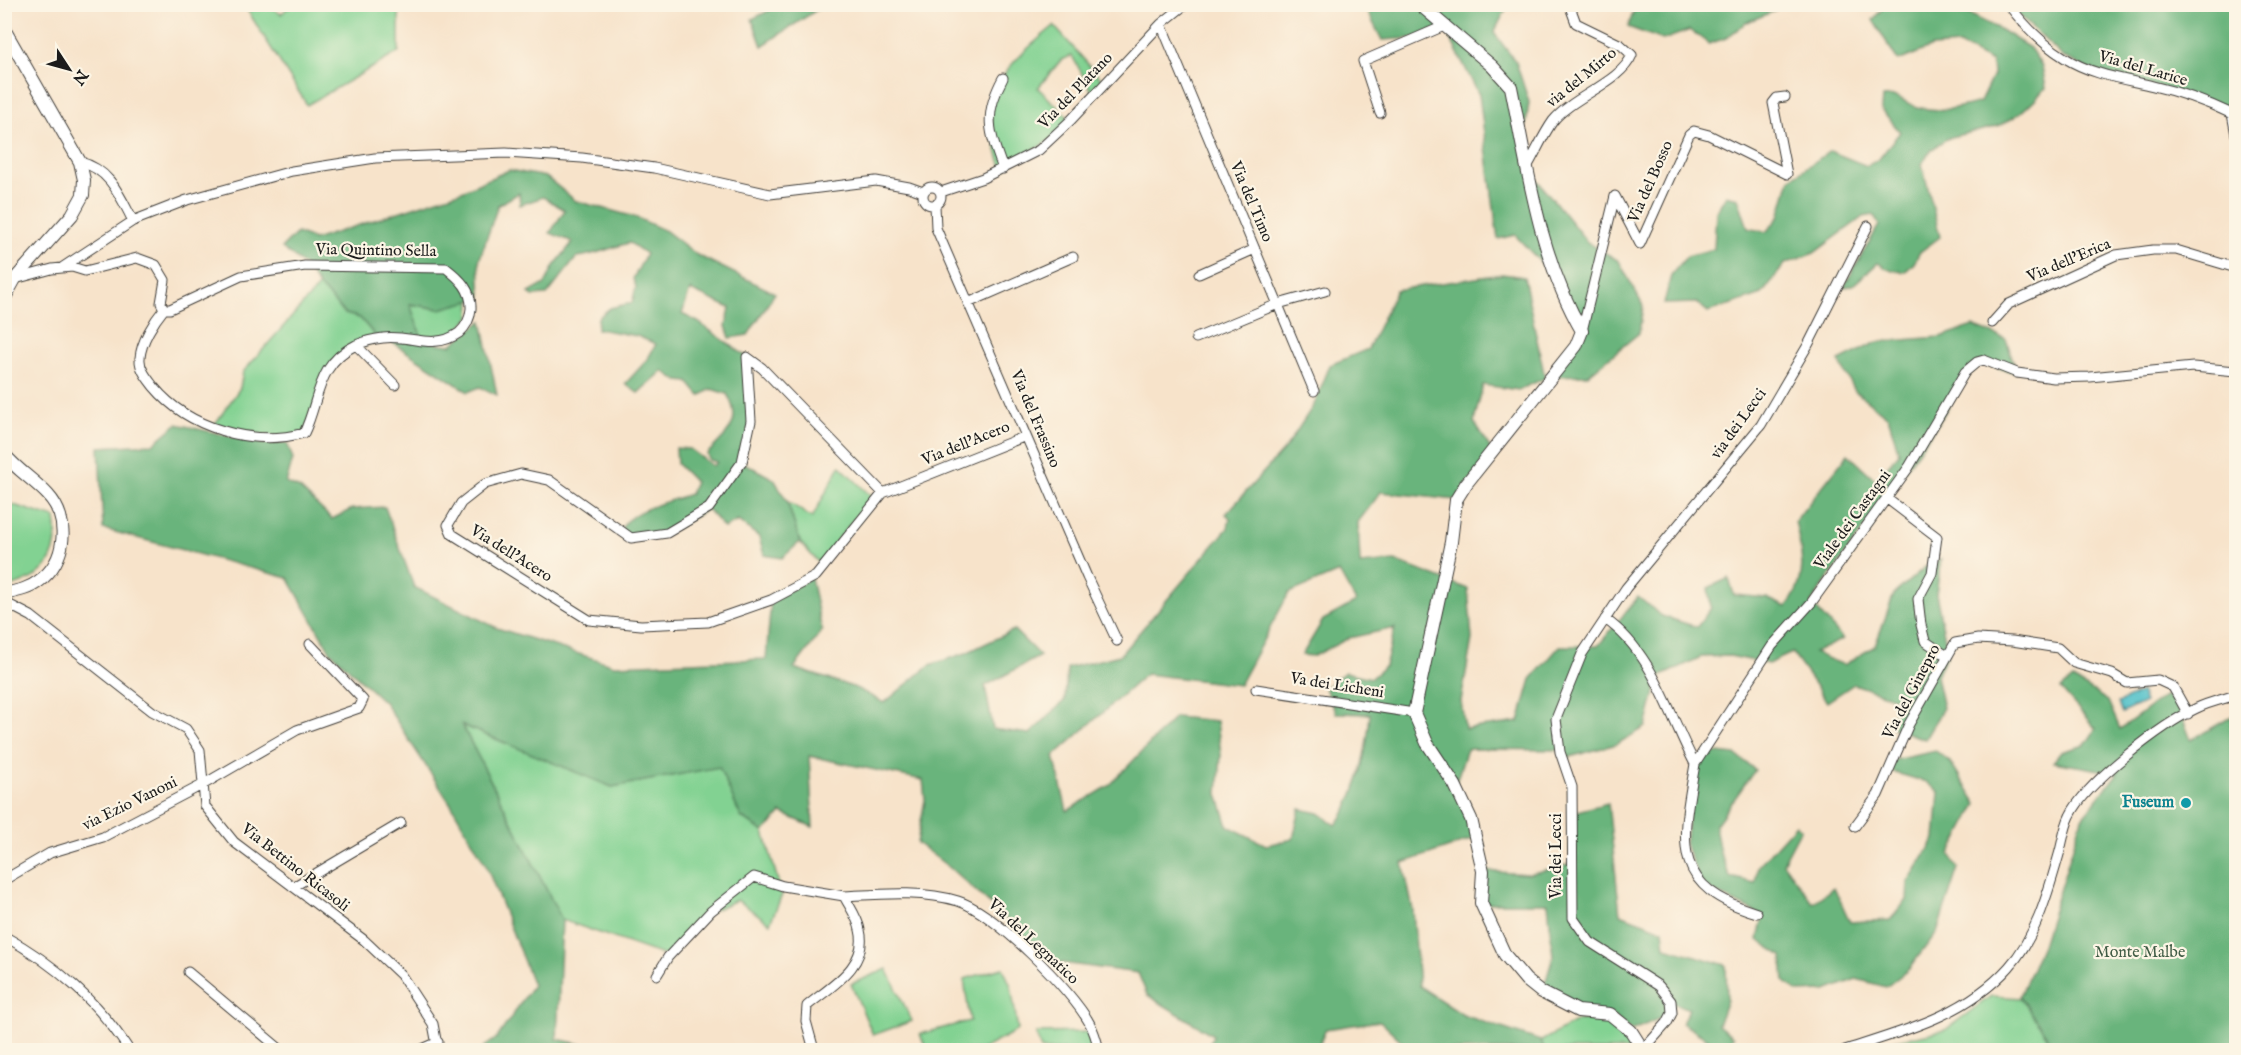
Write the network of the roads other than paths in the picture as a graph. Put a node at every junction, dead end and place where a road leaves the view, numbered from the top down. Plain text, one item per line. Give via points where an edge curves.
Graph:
1 (1186, 4) edge
2 (1419, 4) edge
3 (1569, 4) edge
4 (2008, 4) edge
5 (1161, 24) junction
6 (1444, 26) junction
7 (4, 29) edge
8 (1003, 78) dead end
9 (1785, 97) dead end
10 (1380, 113) dead end
11 (2236, 135) edge
12 (80, 162) junction
13 (1527, 167) junction
14 (1003, 169) junction
15 (923, 192) junction
16 (941, 192) junction
17 (935, 205) junction
18 (133, 221) junction
19 (1868, 226) dead end
20 (1255, 249) junction
21 (1073, 257) dead end
22 (61, 268) junction
23 (2236, 268) edge
24 (1198, 273) dead end
25 (15, 279) junction
26 (1325, 291) dead end
27 (4, 300) edge
28 (968, 303) junction
29 (1278, 304) junction
30 (164, 309) junction
31 (1992, 323) dead end
32 (1582, 331) junction
33 (1196, 338) dead end
34 (356, 345) junction
35 (2236, 371) edge
36 (395, 385) dead end
37 (1314, 391) dead end
38 (1026, 436) junction
39 (4, 454) edge
40 (883, 493) junction
41 (1886, 498) junction
42 (4, 594) edge
43 (4, 602) edge
44 (1605, 619) junction
45 (1117, 641) dead end
46 (310, 645) dead end
47 (1947, 656) junction
48 (1256, 688) dead end
49 (2236, 695) edge
50 (1414, 713) junction
51 (2188, 714) junction
52 (1695, 764) junction
53 (204, 784) junction
54 (402, 823) dead end
55 (1855, 826) dead end
56 (4, 880) edge
57 (293, 887) junction
58 (844, 896) junction
59 (1757, 913) dead end
60 (4, 936) edge
61 (188, 972) dead end
62 (657, 975) dead end
63 (438, 1046) edge
64 (129, 1050) edge
65 (281, 1050) edge
66 (420, 1050) edge
67 (814, 1050) edge
68 (1099, 1050) edge
69 (1642, 1050) edge
70 (1845, 1050) edge

1 - 5 street, Via del Platano
2 - 6 street
3 - 13 street, via del Mirto via 1576,23 1621,45 1632,55 1628,65 1554,120
4 - 11 street, Via del Larice via 2065,58 2096,73 2157,87 2217,107 2232,114
5 - 14 street, Via del Platano via 1055,137
5 - 20 street, Via del Timo
6 - 10 street via 1363,61
6 - 13 street via 1511,87
7 - 12 street
8 - 14 street via 993,96 988,120
9 - 32 street, Via del Bosso via 1777,98 1773,104 1787,174 1694,131 1640,244 1615,196
12 - 18 street via 101,170
12 - 25 street via 83,195 72,215
13 - 32 street via 1549,258 1567,306
14 - 16 street, Via del Platano
15 - 16 street via 933,187
15 - 17 street via 924,201
15 - 18 street via 876,181 770,194 654,168 582,158 506,153 414,155 292,171 242,182
16 - 17 street
17 - 28 street, Via del Frassino via 936,228
18 - 22 street
19 - 44 street, via dei Lecci via 1808,345 1761,424
20 - 24 street
20 - 29 street, Via del Timo
21 - 28 street
22 - 25 street, Via Quintino Sella
22 - 30 street, Via Quintino Sella via 85,271 137,258 156,265 165,280 161,303
23 - 31 street, Via dell'Erica via 2176,250 2116,255 2009,304
25 - 27 street
26 - 29 street
28 - 38 street, Via del Frassino
29 - 33 street
29 - 37 street, Via del Timo
30 - 34 street, Via Quintino Sella via 140,359 145,375 166,401 186,415 213,428 257,438 304,433 320,381 333,362
30 - 34 street, Via Quintino Sella via 241,276 305,266 446,268 463,282 471,300 470,317 464,329 449,339 433,343 384,338
32 - 50 street via 1576,346 1456,500 1451,543
34 - 36 street
35 - 41 street, Viale dei Castagni via 2193,368 2054,378 2017,373 1984,360 1977,362 1965,372 1936,426
38 - 40 street, Via dell'Acero
38 - 45 street, Via del Frassino
39 - 42 street via 49,496 61,518 63,541 55,566 40,581
40 - 40 street, Via dell'Acero via 747,357 751,421 742,462 709,508 667,533 631,538 549,480 521,474 484,484 461,503 448,525 452,534 589,620 641,625 708,622 771,600 816,576
41 - 47 street via 1937,537 1932,573 1918,599 1925,641
41 - 52 street, Viale dei Castagni via 1811,603 1772,646
43 - 53 street, Via Bettino Ricasoli via 31,616 152,711 186,729 200,750
44 - 52 street via 1618,628 1645,661
44 - 69 street, Via dei Lecci via 1582,654 1556,719 1560,752 1572,787 1573,918 1590,942 1659,986 1671,1001 1672,1013 1667,1023
46 - 53 street, via Ezio Vanoni via 363,700 359,708 297,730
47 - 51 street, Via del Ginepro via 1955,643 1978,639 2058,648 2074,663 2112,674 2127,683 2158,680 2173,687
47 - 55 street, Via del Ginepro via 1909,724 1878,795
48 - 50 street, Va dei Licheni
49 - 51 street
50 - 69 street via 1472,819 1483,871 1481,903 1504,955 1541,992 1578,1011 1610,1014 1631,1032
51 - 70 street via 2127,754 2084,794 2070,815 2052,879 2029,937 2009,967 1966,1003 1932,1021
52 - 59 street via 1685,822 1690,867 1702,886 1719,900
53 - 56 street, via Ezio Vanoni via 103,837 50,853
53 - 57 street, Via Bettino Ricasoli via 205,806 234,843
54 - 57 street
57 - 63 street, Via Bettino Ricasoli via 364,940 401,975 433,1024
58 - 62 street, Via del Legnatico via 754,877 711,911 668,957
58 - 67 street via 860,928 861,951 848,972 807,1006 806,1021
58 - 68 street, Via del Legnatico via 901,894 973,906 1035,960 1078,1005 1091,1025
60 - 64 street via 74,985 109,1020
61 - 65 street
63 - 66 street

